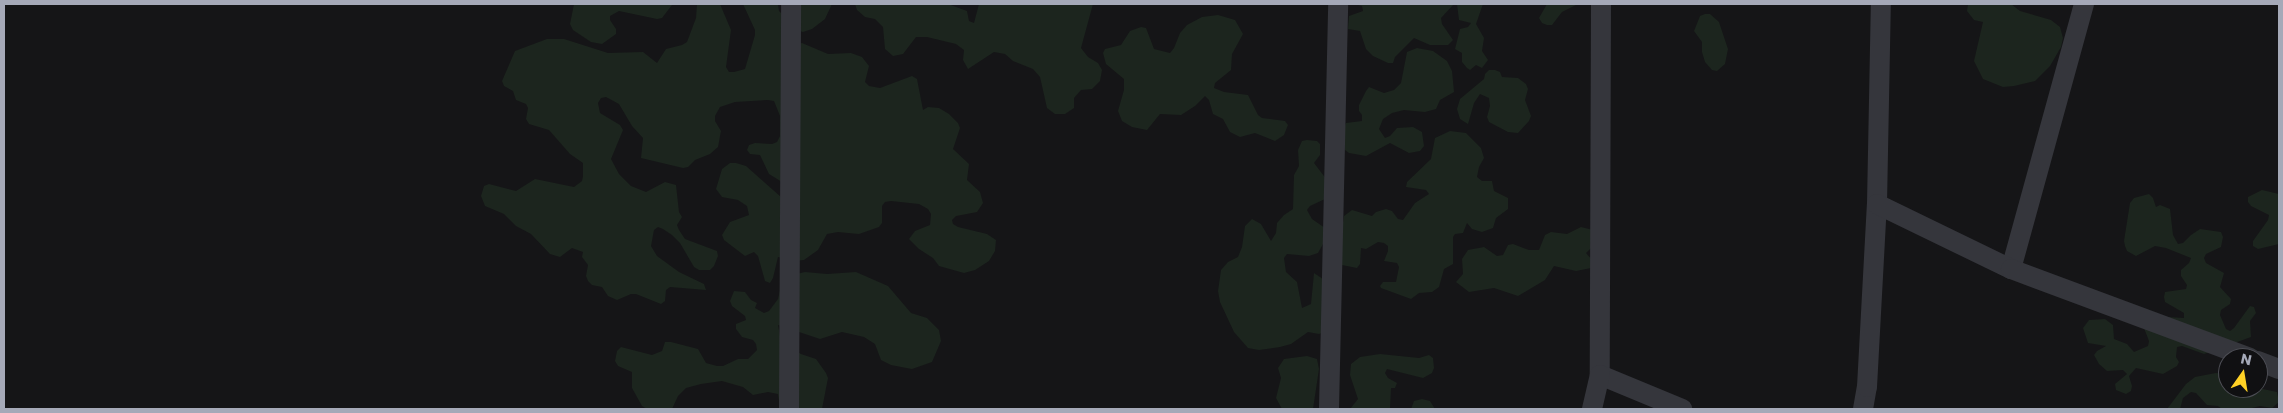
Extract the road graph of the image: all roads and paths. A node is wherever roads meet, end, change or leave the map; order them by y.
1 (791, 4) edge
2 (1338, 4) edge
3 (1601, 4) edge
4 (1881, 4) edge
5 (2084, 4) edge
6 (1877, 204) junction
7 (2011, 269) junction
8 (2223, 348) edge
9 (1600, 375) junction
10 (789, 409) edge
11 (1329, 409) edge
12 (1592, 409) edge
13 (1682, 409) edge
14 (1862, 409) edge

1 - 10 street
2 - 11 street
3 - 9 street
4 - 6 street
5 - 7 street
6 - 7 street
6 - 14 street
7 - 8 street
9 - 12 street
9 - 13 street

